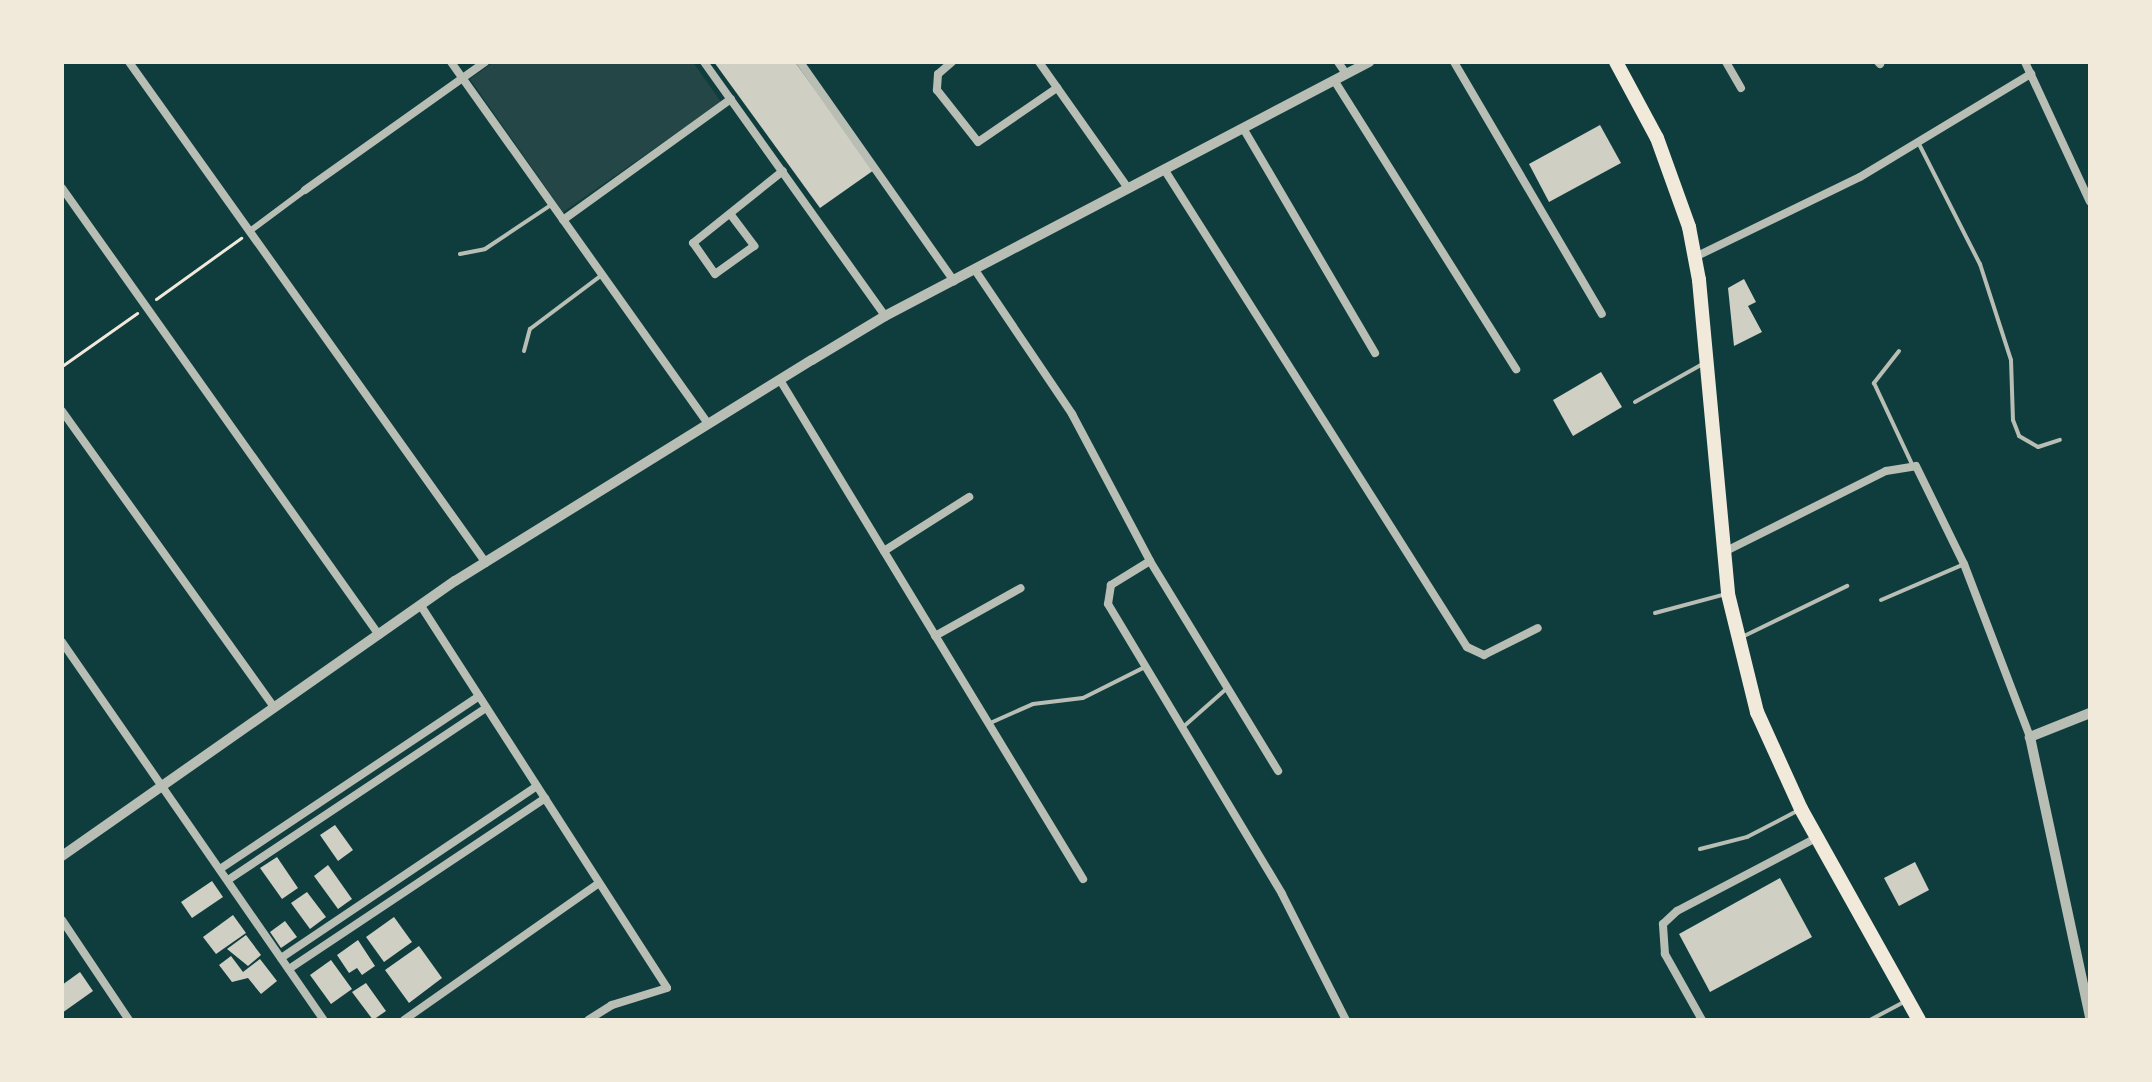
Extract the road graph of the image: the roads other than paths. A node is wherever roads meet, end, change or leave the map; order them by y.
1 (129, 62) edge
2 (451, 62) edge
3 (485, 62) edge
4 (704, 62) edge
5 (800, 62) edge
6 (952, 62) edge
7 (1039, 62) edge
8 (1338, 62) edge
9 (1369, 62) edge
10 (1454, 62) edge
11 (1616, 62) edge
12 (1726, 62) edge
13 (2025, 62) edge
14 (1346, 74) junction
15 (2031, 74) junction
16 (462, 78) junction
17 (1334, 80) junction
18 (1057, 88) junction
19 (1741, 88) dead end
20 (731, 99) junction
21 (1243, 128) junction
22 (1917, 142) junction
23 (1164, 169) junction
24 (783, 171) junction
25 (62, 188) edge
26 (1128, 188) junction
27 (305, 190) joint
28 (2090, 202) edge
29 (551, 205) junction
30 (731, 215) junction
31 (563, 220) junction
32 (250, 231) junction
33 (460, 254) dead end
34 (1695, 257) junction
35 (975, 270) junction
36 (602, 275) junction
37 (954, 281) junction
38 (1602, 314) dead end
39 (885, 316) junction
40 (524, 351) dead end
41 (1899, 351) dead end
42 (1375, 353) dead end
43 (1707, 361) junction
44 (1516, 369) dead end
45 (780, 380) junction
46 (1635, 402) dead end
47 (62, 411) edge
48 (708, 424) junction
49 (2060, 440) dead end
50 (1912, 464) junction
51 (969, 497) dead end
52 (884, 551) junction
53 (1723, 552) junction
54 (1150, 561) junction
55 (486, 563) junction
56 (1964, 564) junction
57 (1847, 586) dead end
58 (1021, 588) dead end
59 (1728, 594) junction
60 (1881, 600) dead end
61 (421, 606) junction
62 (1655, 613) dead end
63 (1538, 628) dead end
64 (379, 635) junction
65 (935, 636) junction
66 (1737, 640) junction
67 (62, 642) edge
68 (1145, 667) junction
69 (1225, 690) junction
70 (479, 696) junction
71 (275, 708) junction
72 (486, 708) junction
73 (2090, 713) edge
74 (988, 725) junction
75 (1182, 728) junction
76 (2030, 737) junction
77 (1278, 771) dead end
78 (163, 786) junction
79 (537, 786) junction
80 (545, 798) junction
81 (1801, 809) junction
82 (1816, 838) junction
83 (1700, 849) dead end
84 (62, 856) edge
85 (220, 869) junction
86 (1083, 879) dead end
87 (228, 880) junction
88 (599, 883) junction
89 (62, 920) edge
90 (281, 958) junction
91 (289, 969) junction
92 (1907, 1000) junction
93 (2090, 1017) edge
94 (129, 1020) edge
95 (324, 1020) edge
96 (404, 1020) edge
97 (588, 1020) edge
98 (1346, 1020) edge
99 (1702, 1020) edge
100 (1870, 1020) edge
101 (1919, 1020) edge

1 - 32 street
2 - 16 street
3 - 16 street
4 - 20 street
5 - 37 street
6 - 18 street
7 - 18 street
8 - 14 street
9 - 14 street
10 - 38 street
11 - 34 highway
12 - 19 street
13 - 15 street
14 - 17 street
15 - 22 street
15 - 28 street
16 - 27 street
16 - 29 street
17 - 21 street
17 - 44 street
18 - 26 street
20 - 24 street
20 - 31 street
21 - 23 street
21 - 42 street
22 - 34 street
22 - 49 lane
23 - 26 street
23 - 63 street
24 - 30 street
24 - 39 street
25 - 64 street
26 - 35 street
27 - 32 street
29 - 31 street
29 - 33 lane
30 - 30 street
31 - 36 street
32 - 55 street
34 - 43 highway
35 - 37 street
35 - 54 street
36 - 40 lane
36 - 48 street
37 - 39 street
39 - 45 street
41 - 50 lane
43 - 46 lane
43 - 53 highway
45 - 48 street
45 - 52 street
47 - 71 street
48 - 55 street
50 - 53 street
50 - 56 street
51 - 52 street
52 - 65 street
53 - 59 highway
54 - 68 street
54 - 69 street
55 - 61 street
56 - 60 lane
56 - 76 street
57 - 66 lane
58 - 65 street
59 - 62 lane
59 - 66 highway
61 - 64 street
61 - 70 street
64 - 71 street
65 - 74 street
66 - 81 highway
67 - 78 street
68 - 74 lane
68 - 75 street
69 - 75 lane
69 - 77 street
70 - 72 street
70 - 85 street
71 - 78 street
72 - 79 street
72 - 87 street
73 - 76 street
74 - 86 street
75 - 98 street
76 - 93 street
78 - 84 street
78 - 85 street
79 - 80 street
79 - 90 street
80 - 88 street
80 - 91 street
81 - 82 highway
81 - 83 lane
82 - 92 highway
82 - 99 street
85 - 87 street
87 - 90 street
88 - 96 street
88 - 97 street
89 - 94 street
90 - 91 street
91 - 95 street
92 - 100 lane
92 - 101 highway

